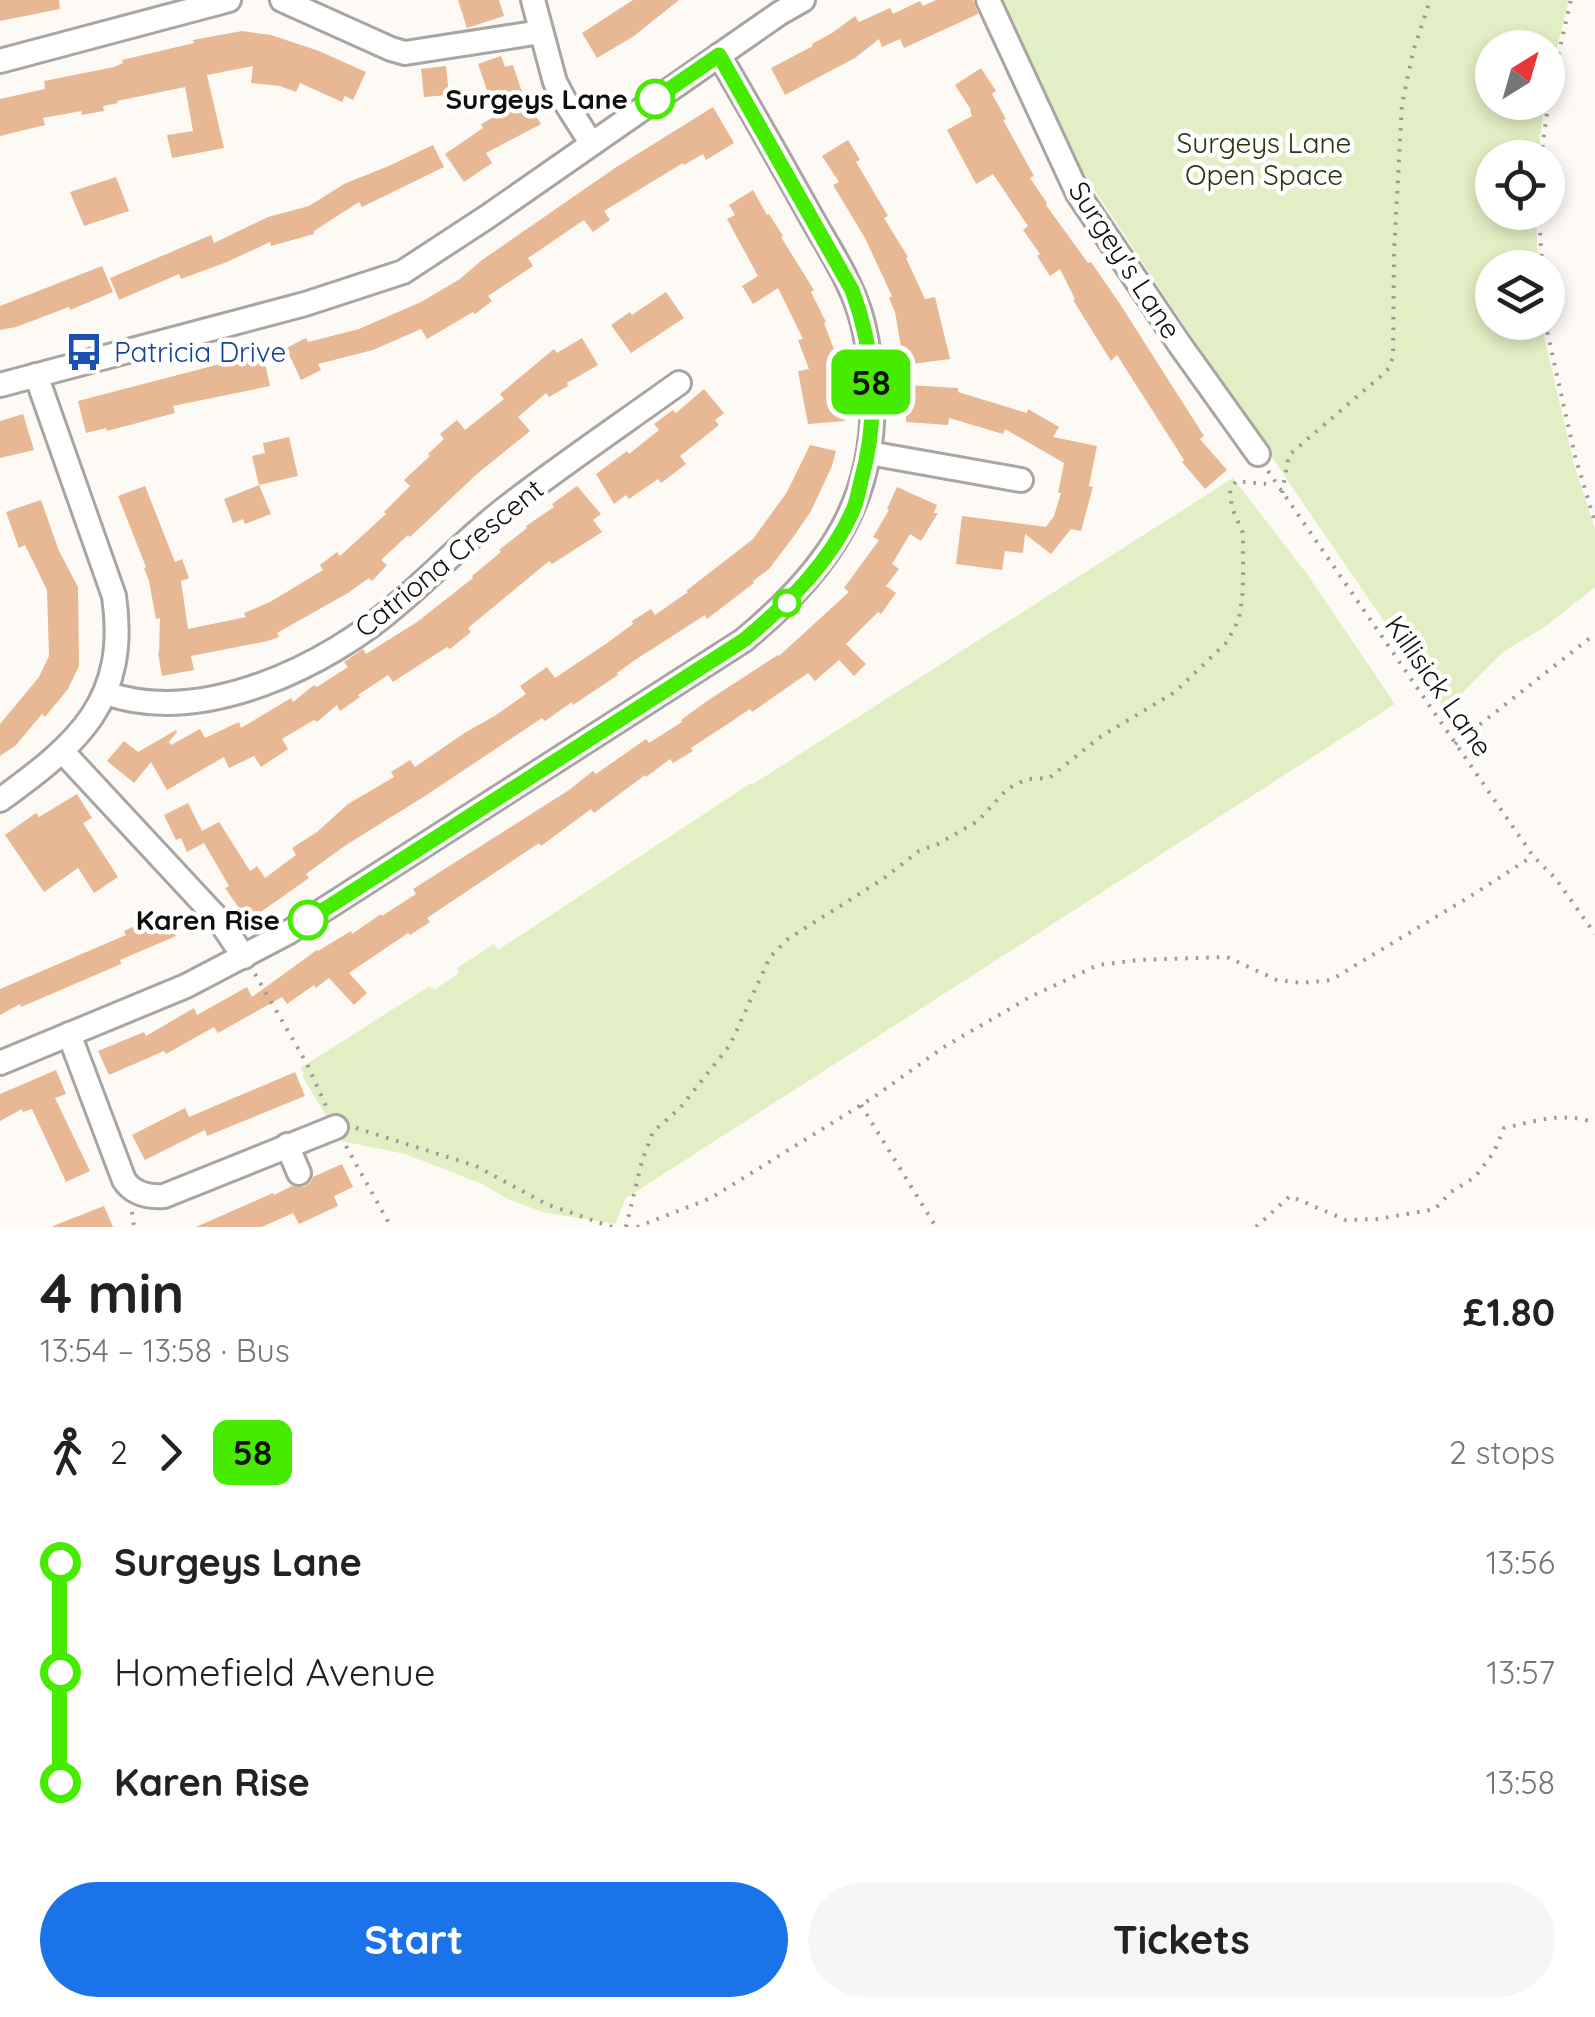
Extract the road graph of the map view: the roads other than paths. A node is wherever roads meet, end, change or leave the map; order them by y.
1 (230, 0) edge
2 (282, 0) edge
3 (533, 0) edge
4 (802, 0) edge
5 (988, 0) edge
6 (541, 32) junction
7 (719, 55) junction
8 (0, 61) edge
9 (592, 142) junction
10 (36, 375) junction
11 (680, 383) dead end
12 (0, 384) edge
13 (598, 410) dead end
14 (612, 431) junction
15 (870, 453) junction
16 (1258, 454) road end
17 (1007, 485) dead end
18 (106, 693) junction
19 (62, 751) junction
20 (0, 800) edge
21 (244, 957) junction
22 (69, 1034) junction
23 (0, 1063) edge
24 (336, 1128) road end
25 (287, 1145) junction
26 (300, 1174) dead end

1 - 8 street
2 - 6 street
3 - 6 street
4 - 7 street
5 - 16 street, Surgey's Lane
6 - 9 street
7 - 9 street
7 - 15 street
9 - 10 street
10 - 12 street
10 - 18 street
11 - 14 street, Catriona Crescent
13 - 14 street
14 - 18 street, Catriona Crescent
15 - 17 street
15 - 21 street
18 - 19 street
19 - 20 street
19 - 21 street
21 - 22 street
22 - 23 street
22 - 25 street
24 - 25 street
25 - 26 street

